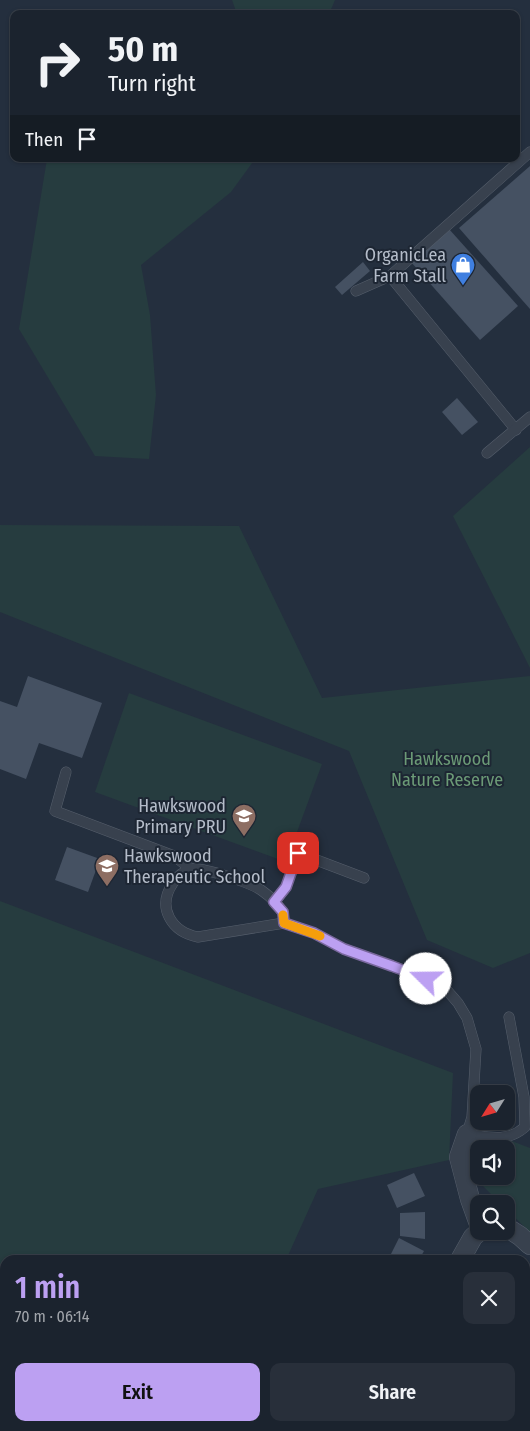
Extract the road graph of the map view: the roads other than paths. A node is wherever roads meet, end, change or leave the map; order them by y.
1 (530, 152) edge
2 (520, 161) edge
3 (519, 162) edge
4 (390, 276) junction
5 (356, 291) dead end
6 (530, 417) edge
7 (516, 430) junction
8 (488, 453) dead end
9 (66, 772) dead end
10 (191, 869) junction
11 (364, 878) dead end
12 (274, 902) junction
13 (284, 923) junction
14 (509, 1017) dead end
15 (467, 1134) junction
16 (470, 1199) edge
17 (515, 1233) edge
18 (472, 1240) edge
19 (530, 1245) edge
20 (463, 1254) edge

1 - 2 lane
3 - 4 lane
4 - 5 lane
4 - 7 lane
6 - 7 lane
7 - 8 lane
9 - 10 lane
10 - 12 lane
10 - 13 lane
11 - 12 lane
12 - 13 lane
13 - 15 lane
14 - 15 lane
15 - 16 street
17 - 19 street
18 - 20 street

